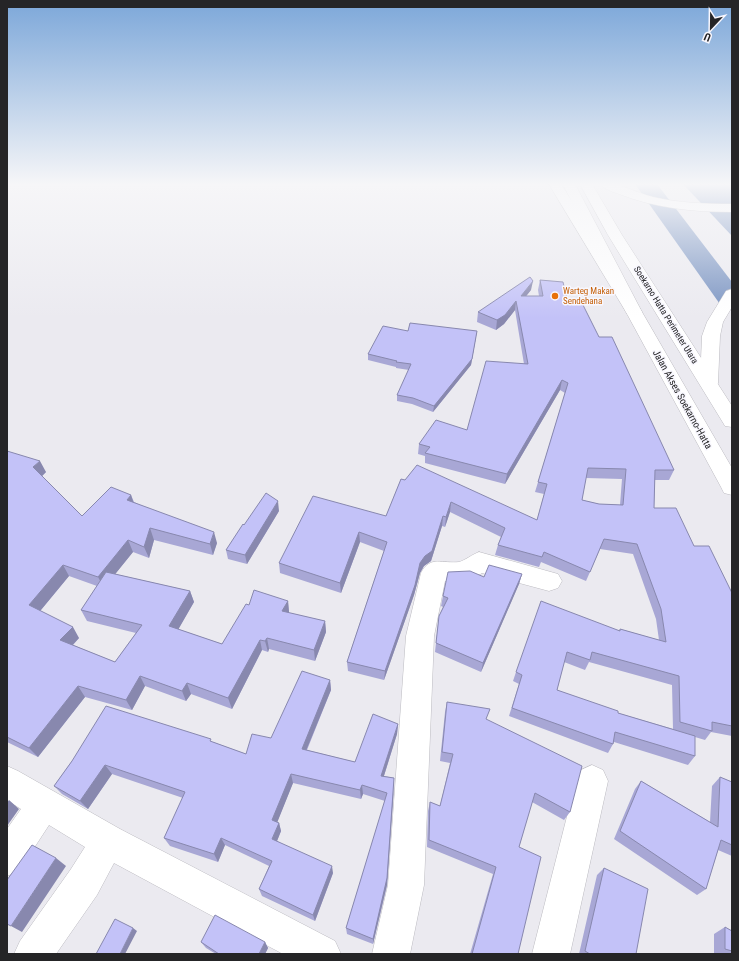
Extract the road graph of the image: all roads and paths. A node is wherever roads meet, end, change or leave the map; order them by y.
1 (583, 229) edge
2 (592, 229) edge
3 (612, 229) edge
4 (732, 294) edge
5 (634, 312) junction
6 (709, 383) junction
7 (732, 421) edge
8 (732, 487) edge
9 (549, 581) dead end
10 (592, 781) dead end
11 (7, 782) edge
12 (44, 804) junction
13 (108, 841) junction
14 (7, 859) edge
15 (33, 954) edge
16 (322, 954) edge
17 (391, 954) edge
18 (551, 954) edge

1 - 5 main road
2 - 5 main road
3 - 6 main road, Soekarno Hatta Perimeter Utara
4 - 6 main road
5 - 8 main road, Jalan Akses Soekarno-Hatta
6 - 7 main road
9 - 17 main road
10 - 18 main road
11 - 12 main road
12 - 13 main road
12 - 14 main road
13 - 15 main road
13 - 16 main road

